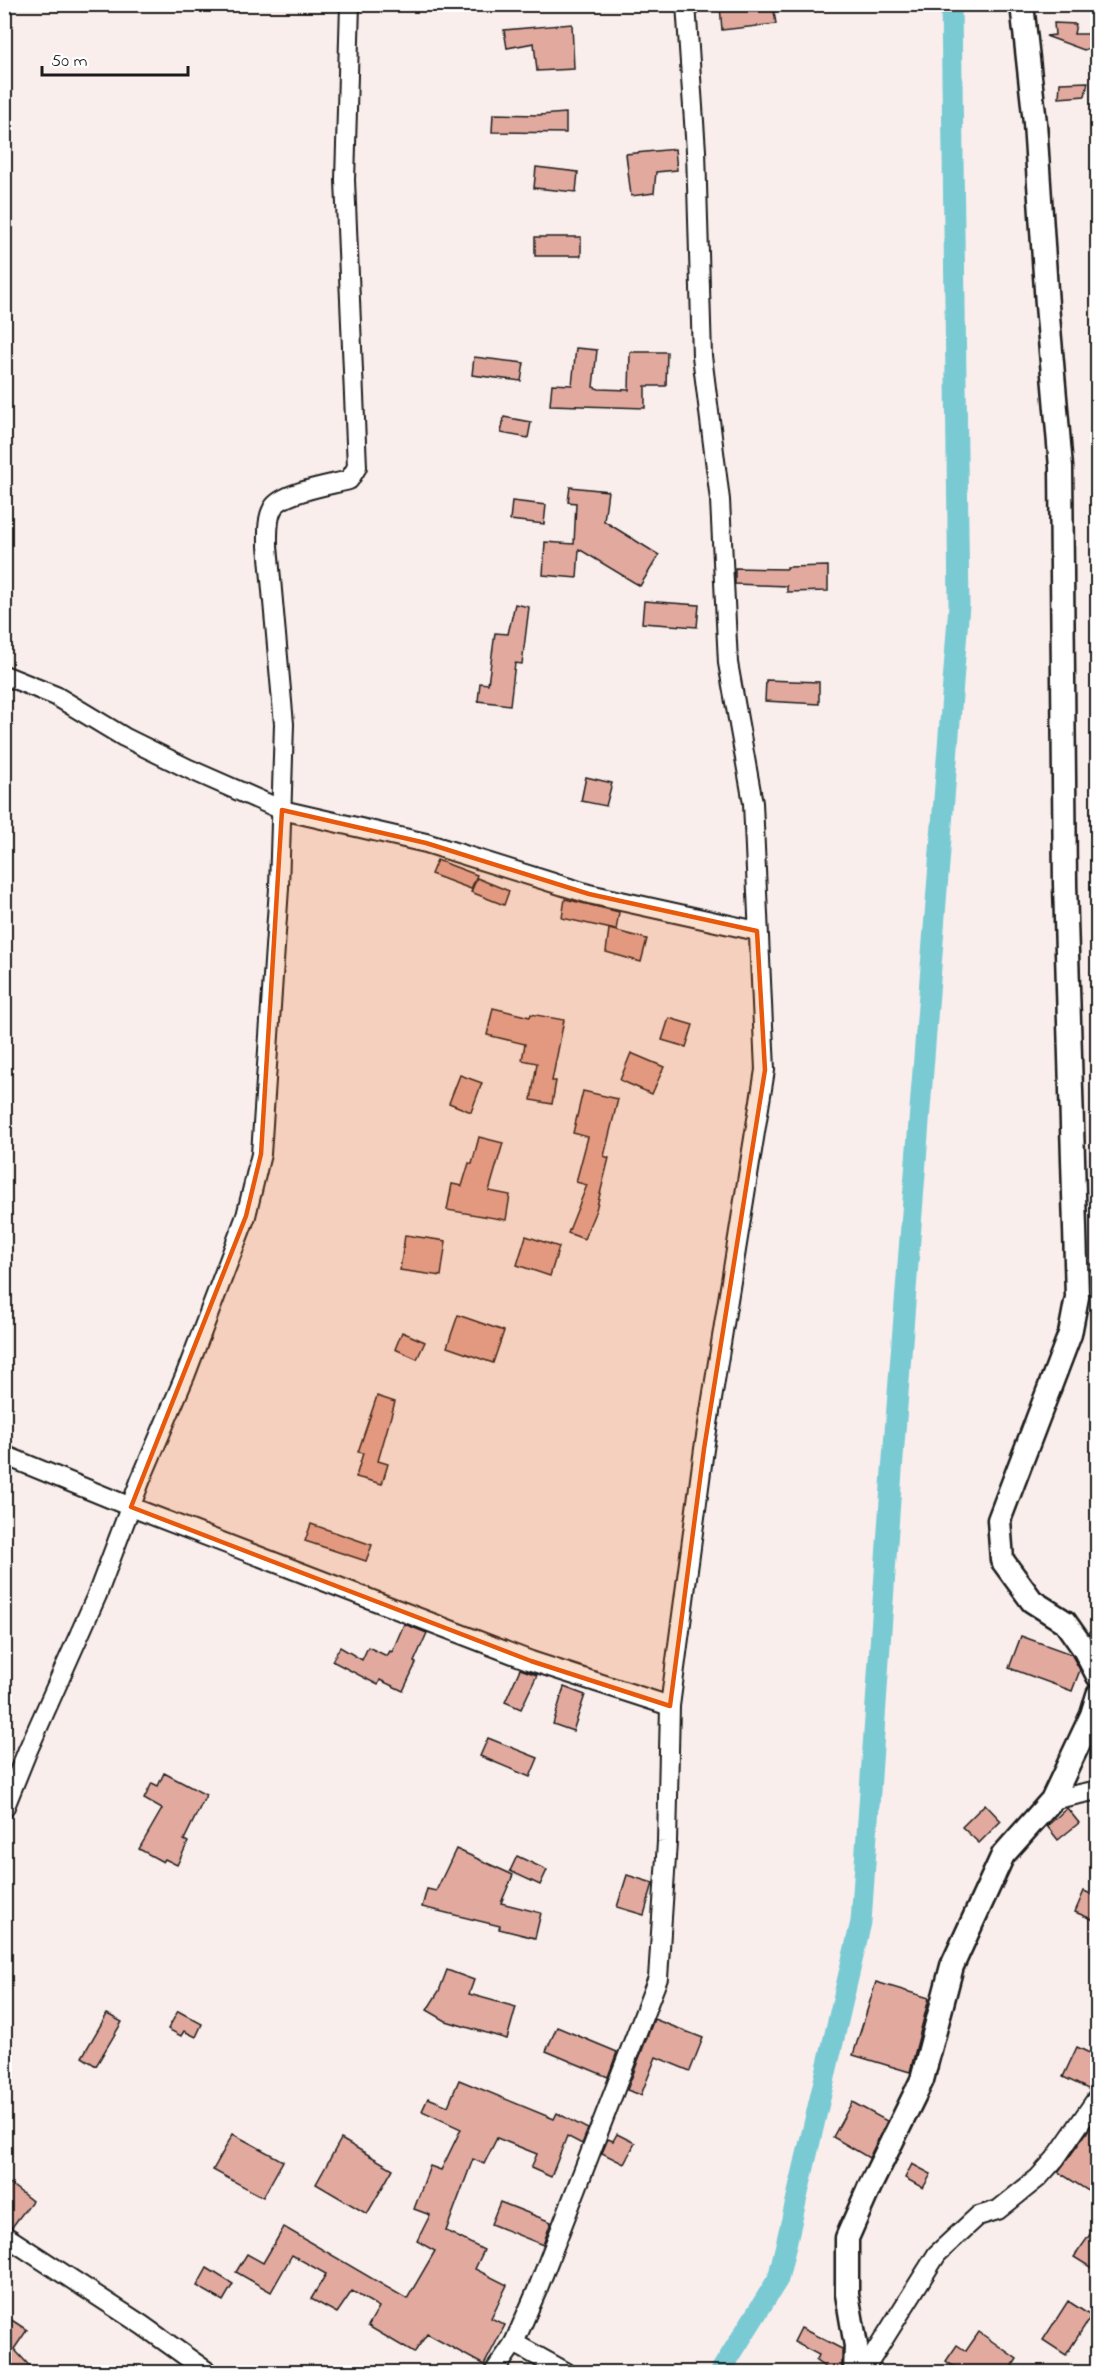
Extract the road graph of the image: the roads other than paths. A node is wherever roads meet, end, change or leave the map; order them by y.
1 (350, 4) edge
2 (686, 4) edge
3 (1022, 4) edge
4 (4, 675) edge
5 (282, 810) junction
6 (758, 931) junction
7 (4, 1455) edge
8 (131, 1507) junction
9 (1098, 1676) edge
10 (1098, 1695) edge
11 (670, 1706) junction
12 (1098, 1790) edge
13 (1052, 1800) junction
14 (4, 1809) edge
15 (1098, 2097) edge
16 (4, 2235) edge
17 (514, 2343) junction
18 (208, 2373) edge
19 (494, 2373) edge
20 (566, 2373) edge
21 (855, 2373) edge
22 (863, 2373) edge

1 - 5 street
2 - 6 street
3 - 9 street
4 - 5 street
5 - 6 street
5 - 8 street
6 - 11 street
7 - 8 street
8 - 11 street
8 - 14 street
10 - 13 street
11 - 17 street
12 - 13 street
13 - 21 street
15 - 22 street
16 - 18 street
17 - 19 street
17 - 20 street

